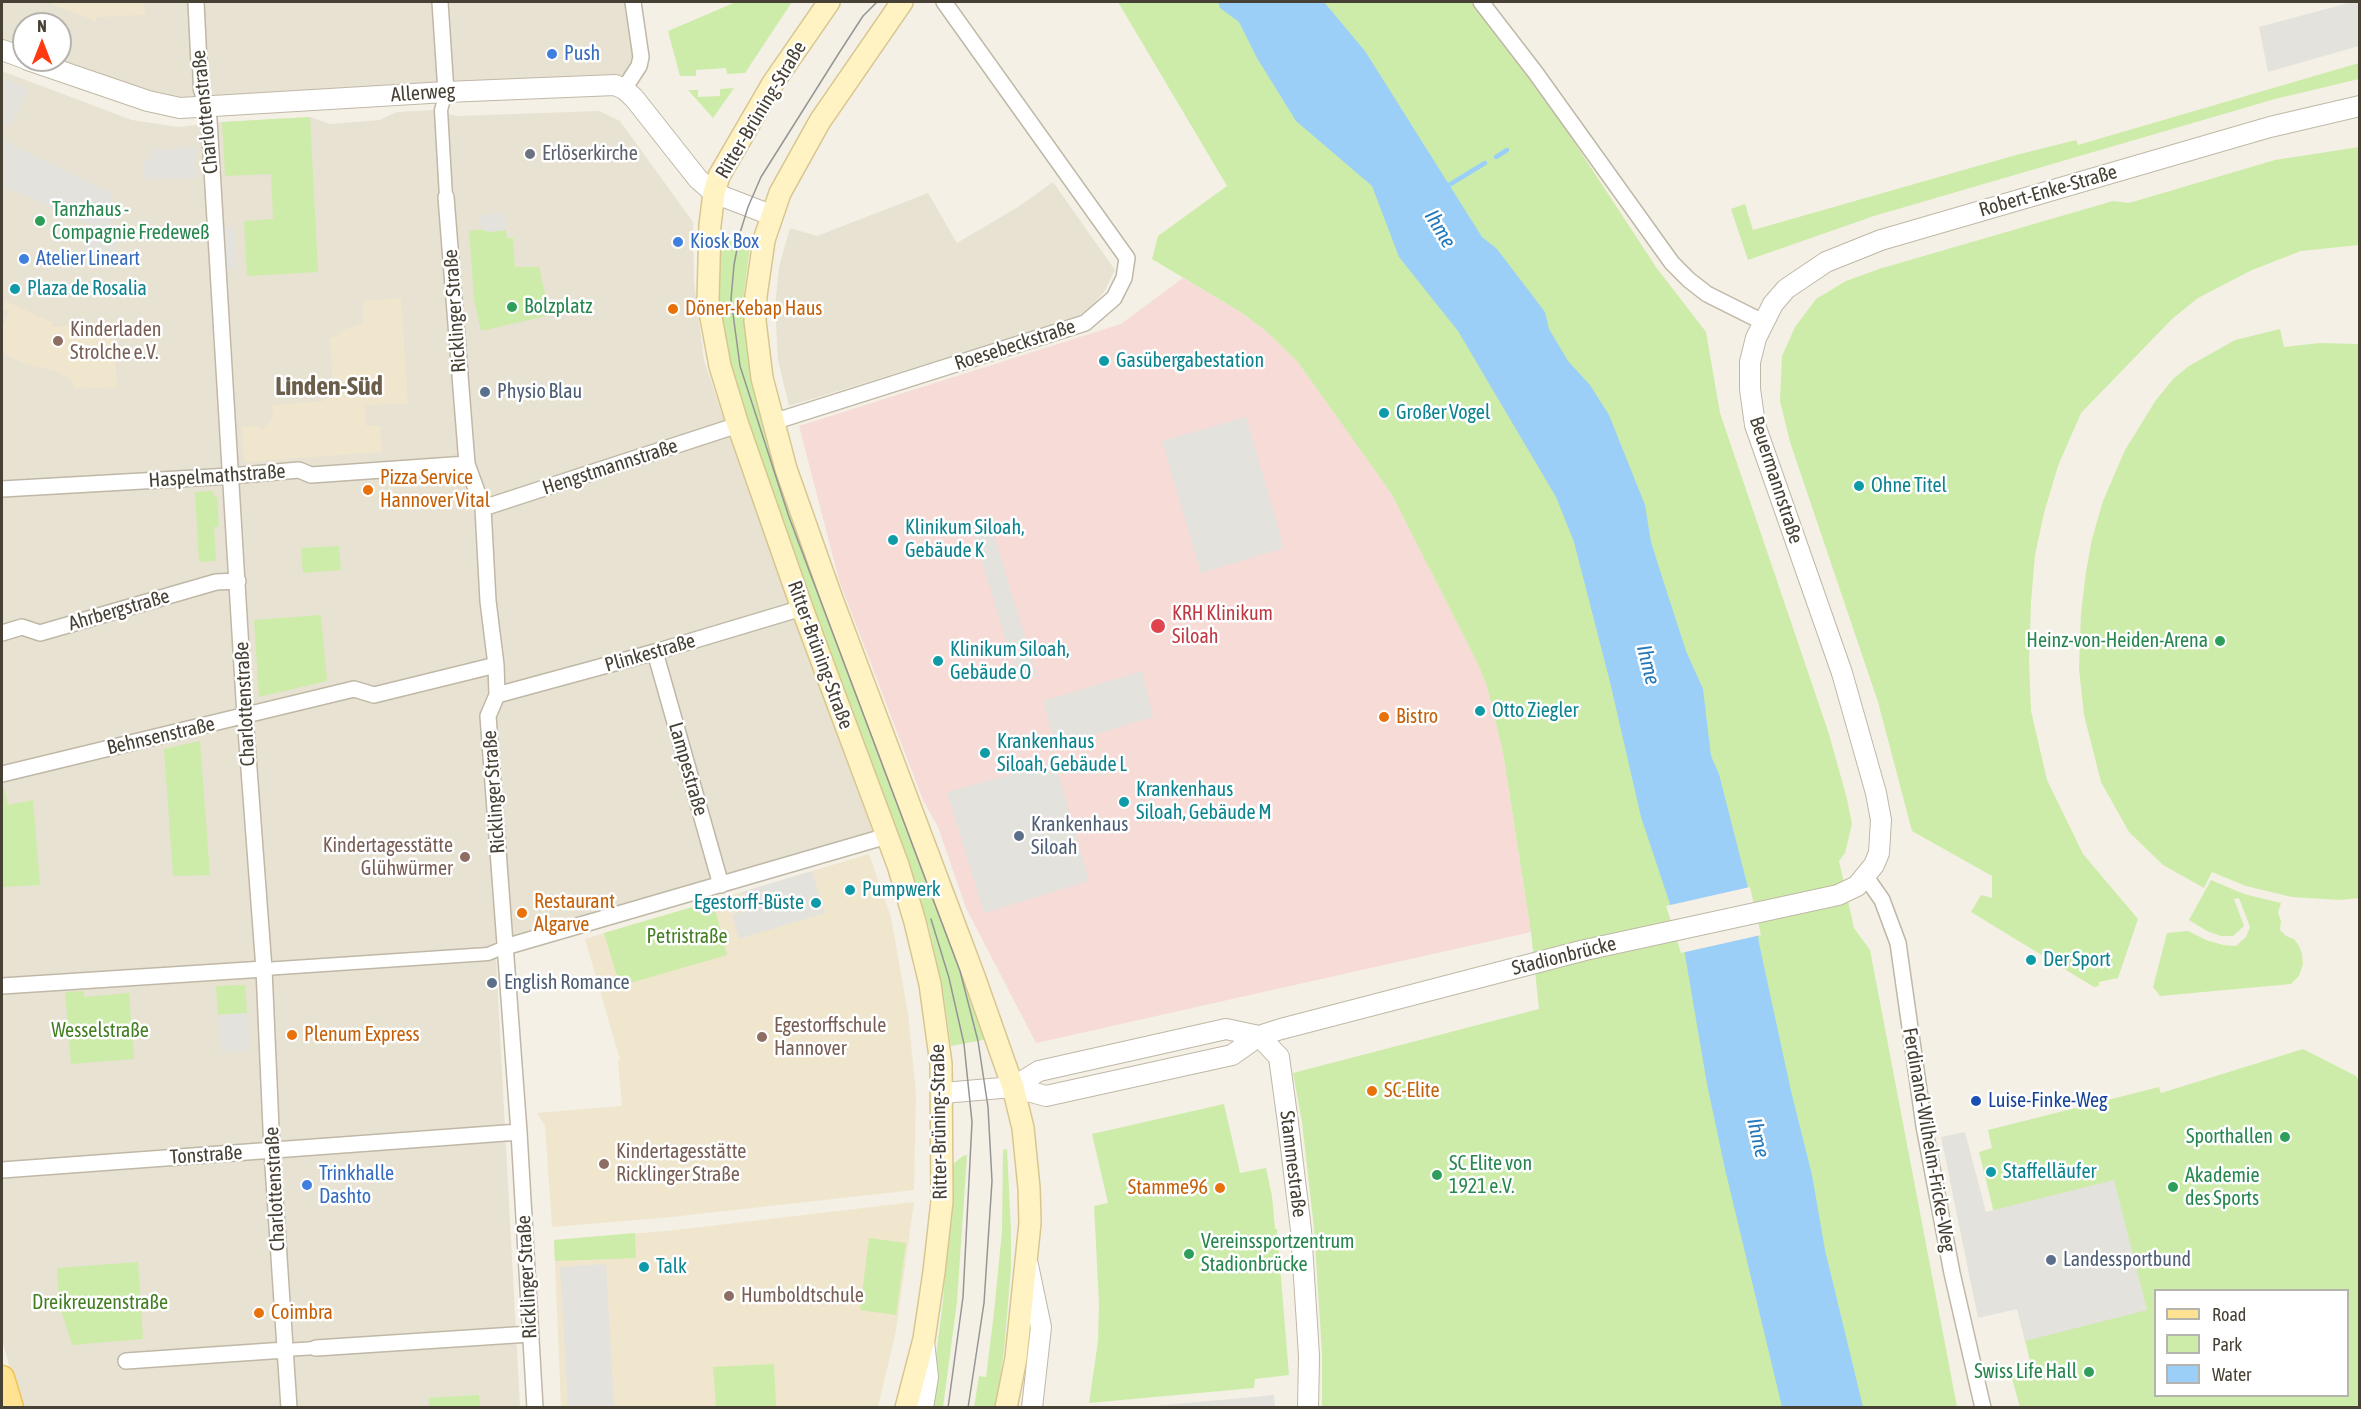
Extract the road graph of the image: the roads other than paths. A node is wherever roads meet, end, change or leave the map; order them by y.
1 (196, 2) edge
2 (440, 2) edge
3 (633, 2) edge
4 (829, 2) edge
5 (902, 2) edge
6 (944, 2) edge
7 (1481, 2) edge
8 (199, 64) joint
9 (63, 72) edge
10 (624, 89) junction
11 (446, 92) junction
12 (2360, 106) edge
13 (206, 107) junction
14 (714, 193) junction
15 (446, 196) joint
16 (771, 215) junction
17 (1763, 322) junction
18 (773, 422) junction
19 (738, 425) junction
20 (467, 464) junction
21 (230, 476) junction
22 (2, 489) edge
23 (483, 508) junction
24 (238, 580) junction
25 (802, 608) junction
26 (2, 633) edge
27 (655, 652) junction
28 (496, 665) junction
29 (497, 695) junction
30 (244, 716) junction
31 (2, 774) edge
32 (887, 836) junction
33 (1866, 878) junction
34 (721, 885) junction
35 (505, 947) junction
36 (264, 969) junction
37 (2, 986) edge
38 (1259, 1036) junction
39 (1013, 1087) junction
40 (943, 1093) junction
41 (519, 1132) junction
42 (272, 1150) junction
43 (2, 1170) edge
44 (1028, 1262) junction
45 (530, 1334) junction
46 (924, 1339) junction
47 (316, 1348) joint
48 (285, 1350) junction
49 (126, 1361) dead end
50 (2, 1378) edge
51 (11, 1407) edge
52 (289, 1407) edge
53 (535, 1407) edge
54 (906, 1407) edge
55 (923, 1407) edge
56 (1006, 1407) edge
57 (1032, 1407) edge
58 (1308, 1407) edge
59 (1983, 1407) edge

1 - 8 street, Charlottenstraße
2 - 11 street, Ricklinger Straße
3 - 10 street
4 - 14 main road, Ritter-Brüning-Straße
5 - 16 main road, Ritter-Brüning-Straße
6 - 18 street, Roesebeckstraße
7 - 17 street
8 - 13 street, Charlottenstraße
9 - 13 street, Allerweg
10 - 11 street, Allerweg
10 - 14 street
11 - 13 street, Allerweg
11 - 15 street, Ricklinger Straße
12 - 17 street, Robert-Enke-Straße
13 - 21 street, Charlottenstraße
14 - 16 street
14 - 19 main road, Ritter-Brüning-Straße
15 - 20 street, Ricklinger Straße
16 - 18 main road, Ritter-Brüning-Straße
17 - 33 street, Beuermannstraße
18 - 39 main road, Ritter-Brüning-Straße
19 - 23 street, Hengstmannstraße
19 - 25 main road, Ritter-Brüning-Straße
20 - 21 street, Haspelmathstraße
20 - 23 street, Ricklinger Straße
21 - 22 street, Haspelmathstraße
21 - 24 street, Charlottenstraße
23 - 28 street, Ricklinger Straße
24 - 26 street, Ahrbergstraße
24 - 30 street, Charlottenstraße
25 - 27 street, Plinkestraße
25 - 32 main road, Ritter-Brüning-Straße
27 - 29 street, Plinkestraße
27 - 34 street, Lampestraße
28 - 29 street, Ricklinger Straße
28 - 30 street, Behnsenstraße
29 - 35 street, Ricklinger Straße
30 - 31 street, Behnsenstraße
30 - 36 street, Charlottenstraße
32 - 34 street
32 - 40 main road, Ritter-Brüning-Straße
33 - 38 street, Stadionbrücke
33 - 59 street, Ferdinand-Wilhelm-Fricke-Weg
34 - 35 street
35 - 36 street
35 - 41 street, Ricklinger Straße
36 - 37 street
36 - 42 street, Charlottenstraße
38 - 39 street, Stadionbrücke
38 - 58 street, Stammestraße
39 - 40 street, Stadionbrücke
39 - 44 main road, Ritter-Brüning-Straße
40 - 46 main road, Ritter-Brüning-Straße
41 - 42 street, Tonstraße
41 - 45 street, Ricklinger Straße
42 - 43 street, Tonstraße
42 - 48 street, Charlottenstraße
44 - 56 main road, Ritter-Brüning-Straße
44 - 57 street, Ritter-Brüning-Straße
45 - 47 street
45 - 53 street, Ricklinger Straße
46 - 54 main road, Ritter-Brüning-Straße
46 - 55 street, Ritter-Brüning-Straße
47 - 48 street
48 - 49 street
48 - 52 street, Charlottenstraße
50 - 51 main road

